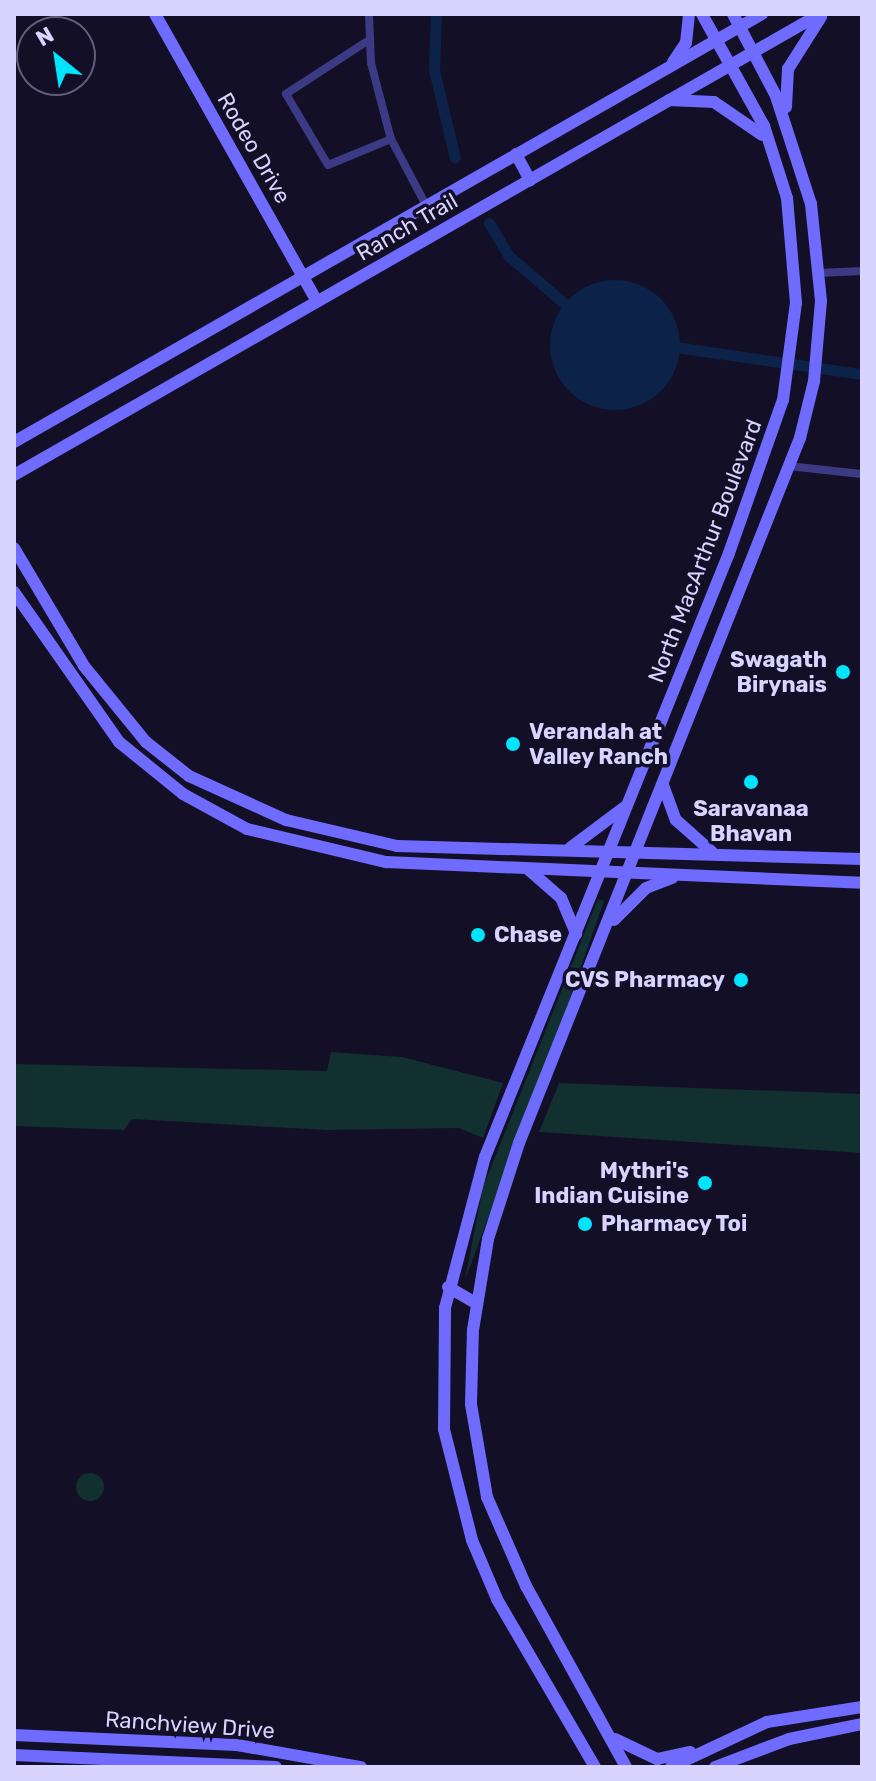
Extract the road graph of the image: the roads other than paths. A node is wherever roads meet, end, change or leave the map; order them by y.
1 (155, 14) edge
2 (369, 14) edge
3 (689, 14) edge
4 (702, 14) edge
5 (733, 14) edge
6 (762, 14) edge
7 (822, 14) edge
8 (740, 26) junction
9 (369, 40) junction
10 (717, 41) junction
11 (754, 50) junction
12 (731, 65) junction
13 (656, 76) junction
14 (669, 100) junction
15 (793, 138) junction
16 (391, 139) junction
17 (770, 144) junction
18 (516, 154) junction
19 (530, 180) junction
20 (426, 205) junction
21 (862, 271) edge
22 (819, 273) junction
23 (304, 276) junction
24 (317, 302) junction
25 (14, 442) edge
26 (788, 466) junction
27 (19, 472) edge
28 (862, 474) edge
29 (14, 486) edge
30 (14, 548) edge
31 (14, 592) edge
32 (705, 610) junction
33 (727, 621) junction
34 (119, 712) junction
35 (104, 725) junction
36 (663, 785) junction
37 (631, 801) junction
38 (326, 831) junction
39 (570, 848) junction
40 (639, 848) junction
41 (612, 849) junction
42 (320, 850) junction
43 (712, 852) junction
44 (860, 859) edge
45 (526, 868) junction
46 (604, 872) junction
47 (630, 873) junction
48 (679, 876) junction
49 (859, 883) edge
50 (609, 925) junction
51 (576, 934) junction
52 (448, 1287) junction
53 (476, 1303) junction
54 (445, 1308) junction
55 (862, 1707) edge
56 (862, 1724) edge
57 (608, 1733) junction
58 (14, 1735) edge
59 (237, 1745) junction
60 (584, 1747) junction
61 (257, 1748) junction
62 (705, 1749) junction
63 (14, 1755) edge
64 (235, 1764) junction
65 (254, 1765) junction
66 (276, 1767) edge
67 (361, 1767) edge
68 (587, 1767) edge
69 (595, 1767) edge
70 (626, 1767) edge
71 (671, 1767) edge
72 (715, 1767) edge

1 - 23 main road, Rodeo Drive
2 - 9 street
3 - 13 main road
4 - 10 main road, North MacArthur Boulevard
5 - 8 main road, North MacArthur Boulevard
6 - 8 main road, Ranch Trail
7 - 11 main road, Ranch Trail
7 - 15 main road
8 - 10 main road, Ranch Trail
8 - 11 main road, North MacArthur Boulevard
9 - 16 street
9 - 16 street
10 - 12 main road, North MacArthur Boulevard
10 - 13 main road, Ranch Trail
11 - 12 main road, Ranch Trail
11 - 15 main road, North MacArthur Boulevard
12 - 14 main road, Ranch Trail
12 - 17 main road, North MacArthur Boulevard
13 - 18 main road, Ranch Trail
14 - 17 main road
14 - 19 main road, Ranch Trail
15 - 22 main road, North MacArthur Boulevard
16 - 20 street
17 - 32 main road, North MacArthur Boulevard
18 - 19 main road
18 - 20 main road, Ranch Trail
19 - 24 main road, Ranch Trail
20 - 23 main road, Ranch Trail
21 - 22 street
22 - 26 main road, North MacArthur Boulevard
23 - 24 main road, Rodeo Drive
23 - 25 main road, Ranch Trail
24 - 27 main road, Ranch Trail
26 - 28 street
26 - 33 main road, North MacArthur Boulevard
27 - 29 main road
30 - 34 main road
31 - 35 main road
32 - 33 main road
32 - 37 main road, North MacArthur Boulevard
33 - 36 main road, North MacArthur Boulevard
34 - 35 main road
34 - 38 main road
35 - 42 main road
36 - 40 main road, North MacArthur Boulevard
36 - 43 main road
37 - 39 main road
37 - 41 main road, North MacArthur Boulevard
38 - 39 main road
38 - 42 main road
39 - 41 main road
40 - 41 main road
40 - 43 main road
40 - 47 main road, North MacArthur Boulevard
41 - 46 main road, North MacArthur Boulevard
42 - 45 main road
43 - 44 main road
44 - 49 main road
45 - 46 main road
45 - 51 main road
46 - 47 main road
46 - 51 main road, North MacArthur Boulevard
47 - 48 main road
47 - 50 main road, North MacArthur Boulevard
48 - 49 main road
48 - 50 main road
50 - 53 main road, North MacArthur Boulevard
51 - 52 main road, North MacArthur Boulevard
52 - 53 main road
52 - 54 main road, North MacArthur Boulevard
53 - 54 main road
53 - 57 main road, North MacArthur Boulevard
54 - 60 main road, North MacArthur Boulevard
55 - 62 main road
56 - 72 main road
57 - 62 main road
57 - 70 main road, North MacArthur Boulevard
58 - 59 main road, Ranchview Drive
59 - 61 main road, Ranchview Drive
59 - 64 main road
60 - 68 main road
60 - 69 main road, North MacArthur Boulevard
61 - 65 main road
61 - 67 main road, Ranchview Drive
62 - 71 main road
63 - 64 main road, Ranchview Drive
64 - 65 main road, Ranchview Drive
65 - 66 main road, Ranchview Drive

